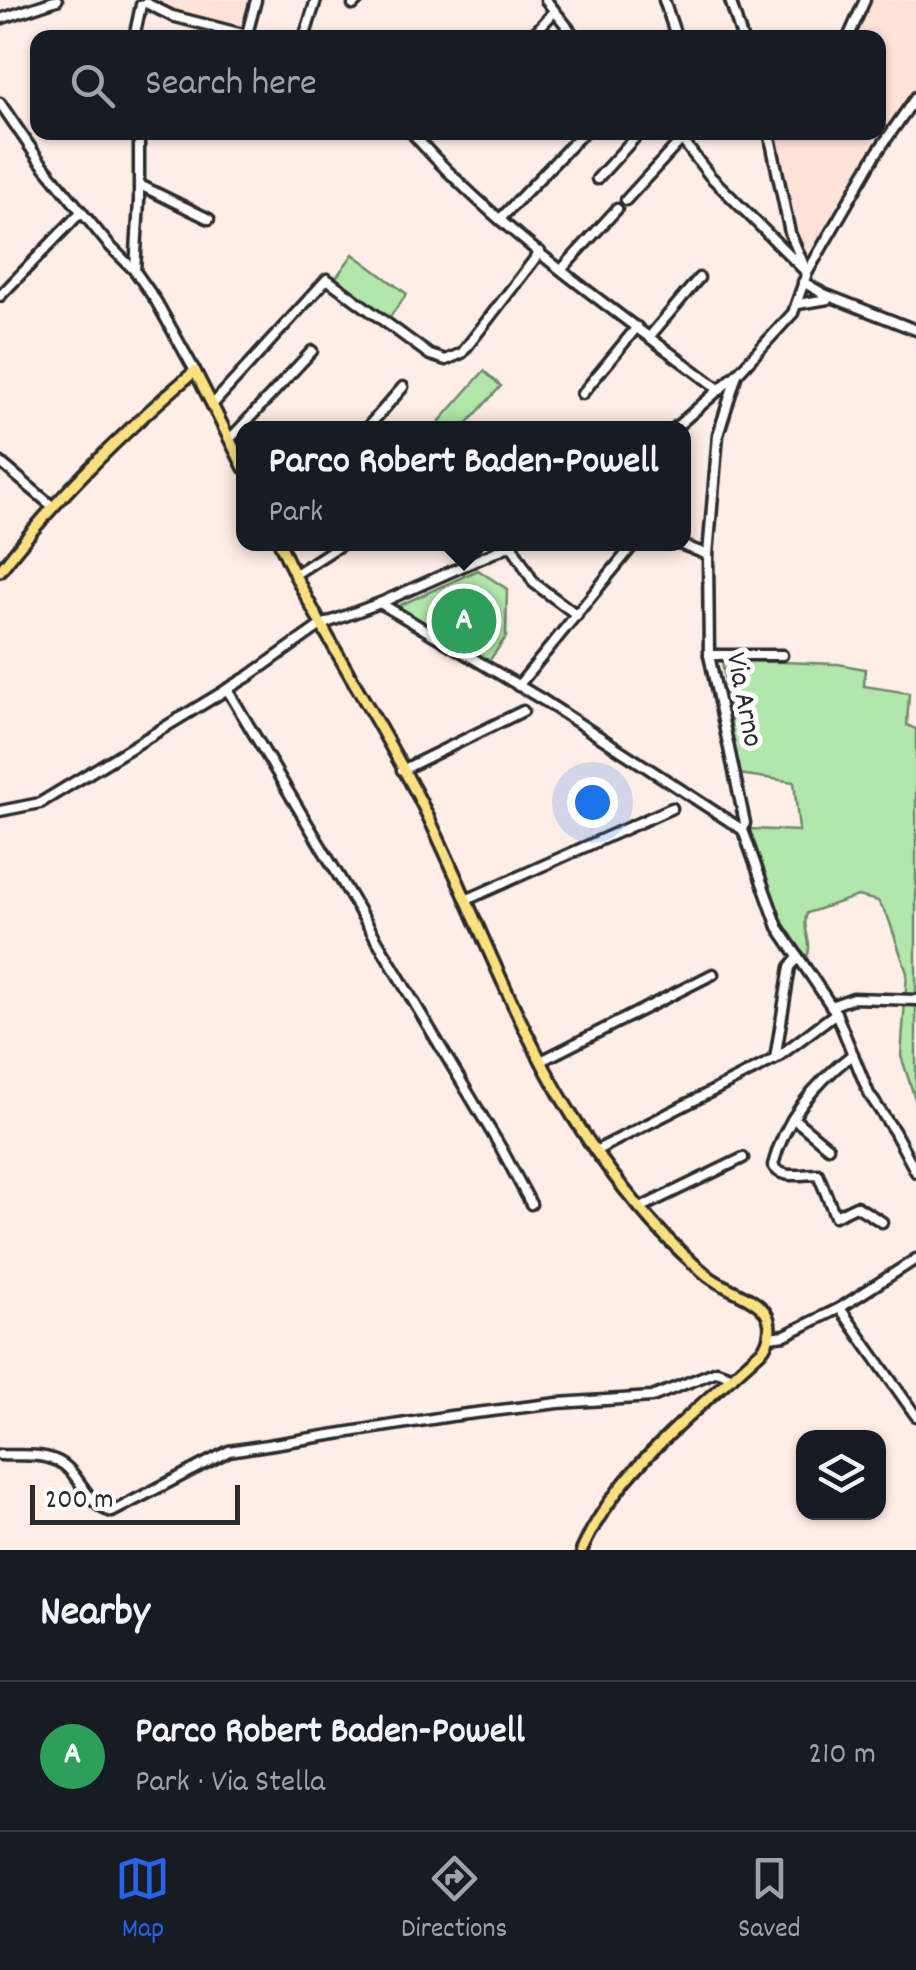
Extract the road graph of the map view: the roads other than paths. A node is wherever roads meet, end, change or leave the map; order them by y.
1 (58, 0) edge
2 (256, 0) edge
3 (316, 0) edge
4 (546, 0) edge
5 (664, 0) edge
6 (730, 0) edge
7 (864, 0) edge
8 (142, 2) edge
9 (554, 12) junction
10 (0, 19) edge
11 (136, 30) edge
12 (230, 30) edge
13 (247, 30) edge
14 (307, 30) edge
15 (537, 30) edge
16 (569, 30) edge
17 (674, 30) edge
18 (739, 30) edge
19 (851, 30) edge
20 (916, 98) edge
21 (0, 103) edge
22 (138, 140) edge
23 (419, 140) edge
24 (576, 140) edge
25 (633, 140) edge
26 (676, 140) edge
27 (682, 140) edge
28 (771, 140) edge
29 (597, 179) dead end
30 (140, 185) junction
31 (626, 200) dead end
32 (617, 209) dead end
33 (81, 212) junction
34 (500, 218) junction
35 (209, 219) dead end
36 (790, 233) junction
37 (774, 241) junction
38 (540, 252) junction
39 (562, 270) junction
40 (134, 271) junction
41 (699, 278) dead end
42 (806, 278) junction
43 (0, 296) edge
44 (837, 299) junction
45 (798, 304) junction
46 (637, 326) junction
47 (916, 330) edge
48 (650, 336) junction
49 (312, 351) dead end
50 (195, 371) junction
51 (736, 374) junction
52 (403, 387) dead end
53 (720, 390) junction
54 (582, 394) dead end
55 (212, 404) junction
56 (247, 421) edge
57 (373, 421) edge
58 (683, 421) edge
59 (236, 433) edge
60 (230, 439) junction
61 (236, 451) edge
62 (0, 462) edge
63 (52, 506) junction
64 (691, 548) edge
65 (283, 551) edge
66 (332, 551) edge
67 (497, 551) edge
68 (516, 551) edge
69 (628, 551) edge
70 (708, 555) junction
71 (0, 571) edge
72 (294, 576) junction
73 (380, 604) junction
74 (577, 615) junction
75 (321, 625) junction
76 (708, 655) junction
77 (782, 656) dead end
78 (518, 686) junction
79 (227, 690) junction
80 (523, 710) dead end
81 (402, 770) junction
82 (672, 808) dead end
83 (0, 811) edge
84 (742, 830) junction
85 (466, 900) junction
86 (797, 958) junction
87 (712, 974) dead end
88 (916, 1000) edge
89 (834, 1009) junction
90 (853, 1054) junction
91 (775, 1059) junction
92 (541, 1061) junction
93 (793, 1118) junction
94 (828, 1147) dead end
95 (595, 1151) junction
96 (742, 1158) dead end
97 (916, 1172) edge
98 (531, 1204) dead end
99 (640, 1208) junction
100 (882, 1222) dead end
101 (916, 1259) edge
102 (840, 1308) junction
103 (769, 1337) junction
104 (733, 1377) junction
105 (916, 1416) edge
106 (0, 1455) edge
107 (585, 1550) edge

1 - 10 street
2 - 13 street
3 - 14 street
4 - 9 street
5 - 17 street
6 - 18 street
7 - 19 street
8 - 11 street
8 - 12 street
9 - 15 street
9 - 16 street
20 - 42 street
21 - 33 street
22 - 30 street
23 - 34 street
24 - 34 street
25 - 29 street
26 - 31 street
27 - 37 street
28 - 36 street
30 - 35 street
30 - 40 street
32 - 39 street
33 - 40 street
33 - 43 street
34 - 38 street
36 - 37 street
36 - 42 street
37 - 42 street
38 - 39 street
38 - 55 street
39 - 46 street
40 - 50 street
41 - 48 street
42 - 44 street
42 - 45 street
44 - 45 street
44 - 47 street
45 - 51 street
46 - 48 street
46 - 54 street
48 - 53 street
49 - 56 street
50 - 55 main road
50 - 63 main road
51 - 53 street
51 - 70 street, Via Arno
52 - 57 street
53 - 58 street
55 - 60 main road
59 - 60 street
60 - 61 main road
62 - 63 street
63 - 71 main road
64 - 70 street
65 - 72 main road
66 - 72 street
67 - 73 street
68 - 74 street
69 - 74 street
70 - 76 street, Via Arno
72 - 75 main road
73 - 75 street
73 - 78 street
74 - 78 street
75 - 79 street
75 - 81 main road
76 - 77 street
76 - 84 street, Via Arno
78 - 84 street
79 - 83 street
79 - 98 street
80 - 81 street
81 - 85 main road
82 - 85 street
84 - 86 street, Via Arno
85 - 92 main road
86 - 89 street, Via Arno
86 - 91 street
87 - 92 street
88 - 89 street
89 - 90 street, Via Arno
89 - 91 street
90 - 93 street
90 - 97 street, Via Arno
91 - 95 street
92 - 95 main road
93 - 94 street
93 - 100 street
95 - 99 main road
96 - 99 street
99 - 103 main road
101 - 102 street
102 - 103 street
102 - 105 street
103 - 104 main road
104 - 106 street
104 - 107 main road

